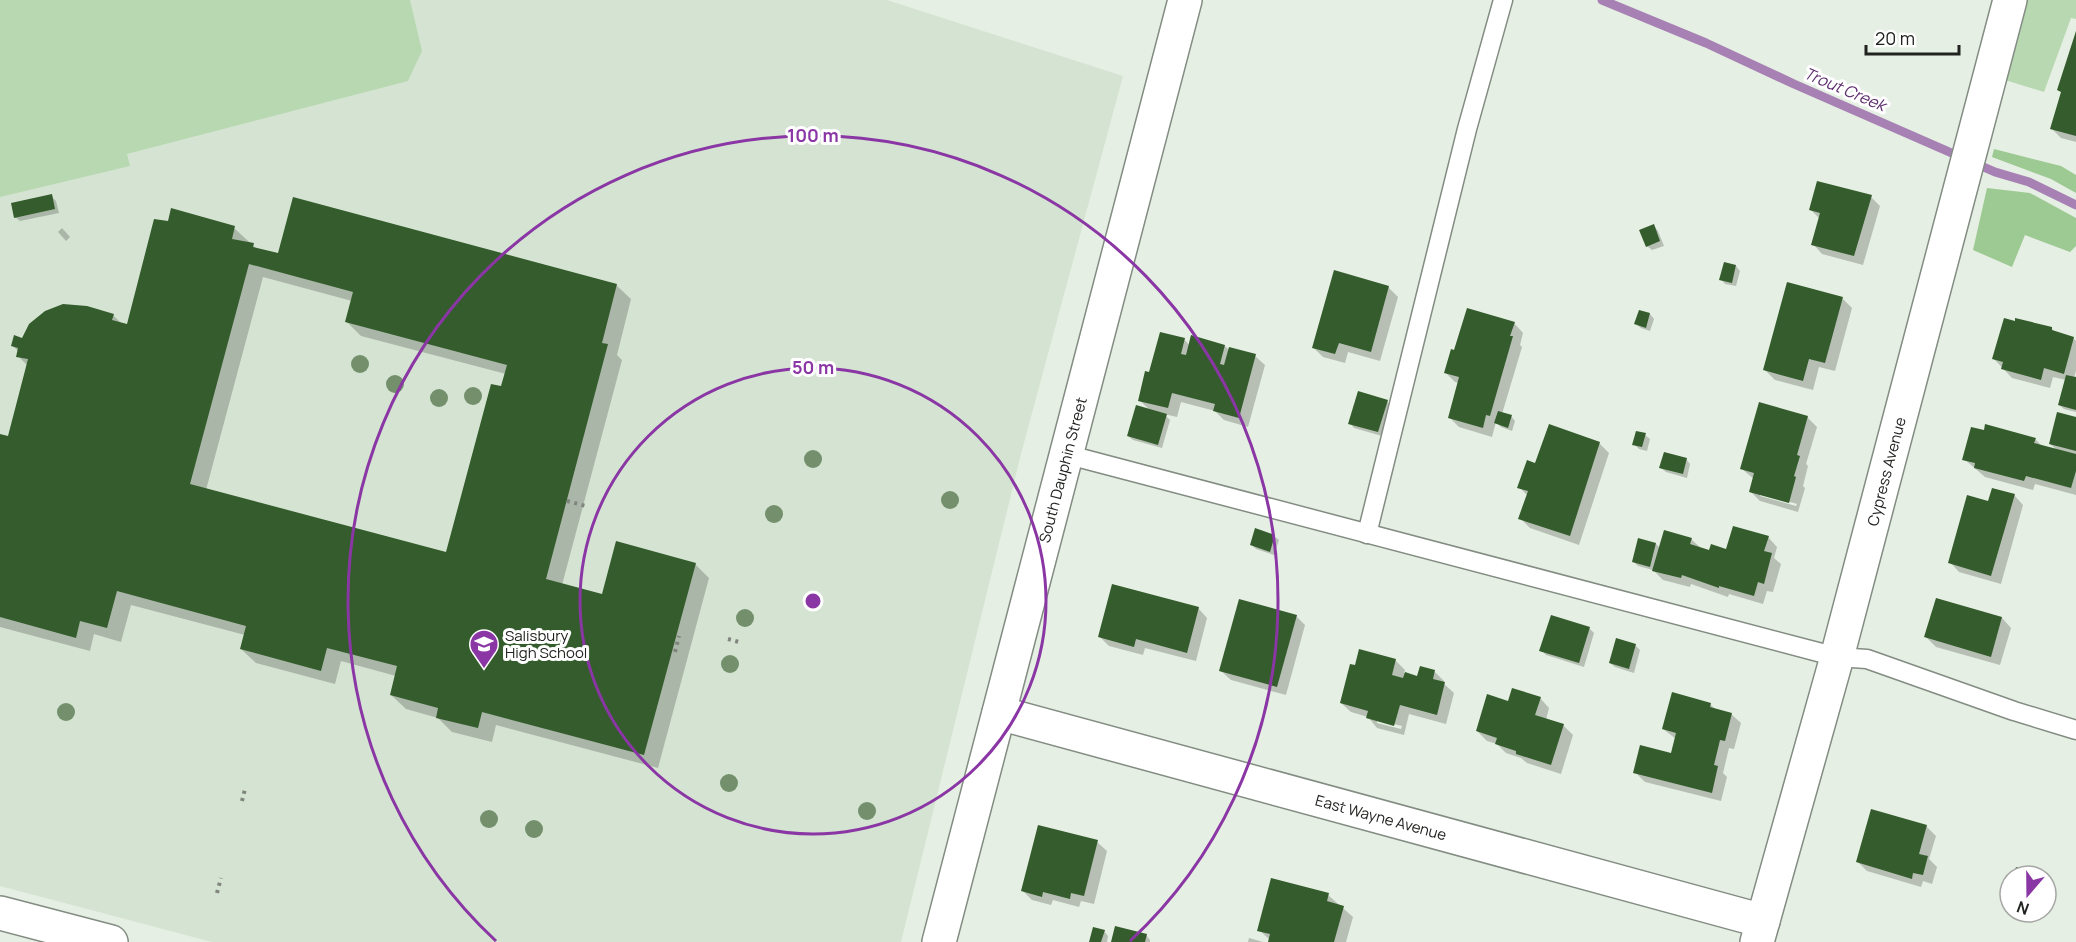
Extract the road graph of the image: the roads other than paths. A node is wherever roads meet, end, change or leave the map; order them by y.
1 (1185, 0) edge
2 (1503, 0) edge
3 (2010, 0) edge
4 (1065, 454) junction
5 (1367, 534) junction
6 (1837, 657) junction
7 (999, 713) junction
8 (2076, 730) edge
9 (0, 913) edge
10 (1760, 932) edge
11 (111, 942) edge
12 (939, 942) edge

1 - 4 street, South Dauphin Street
2 - 5 lane
3 - 6 street, Cypress Avenue
4 - 5 lane
4 - 7 street, South Dauphin Street
5 - 6 lane
6 - 8 lane
6 - 10 street, Cypress Avenue
7 - 10 street, East Wayne Avenue
7 - 12 street, South Dauphin Street
9 - 11 street

